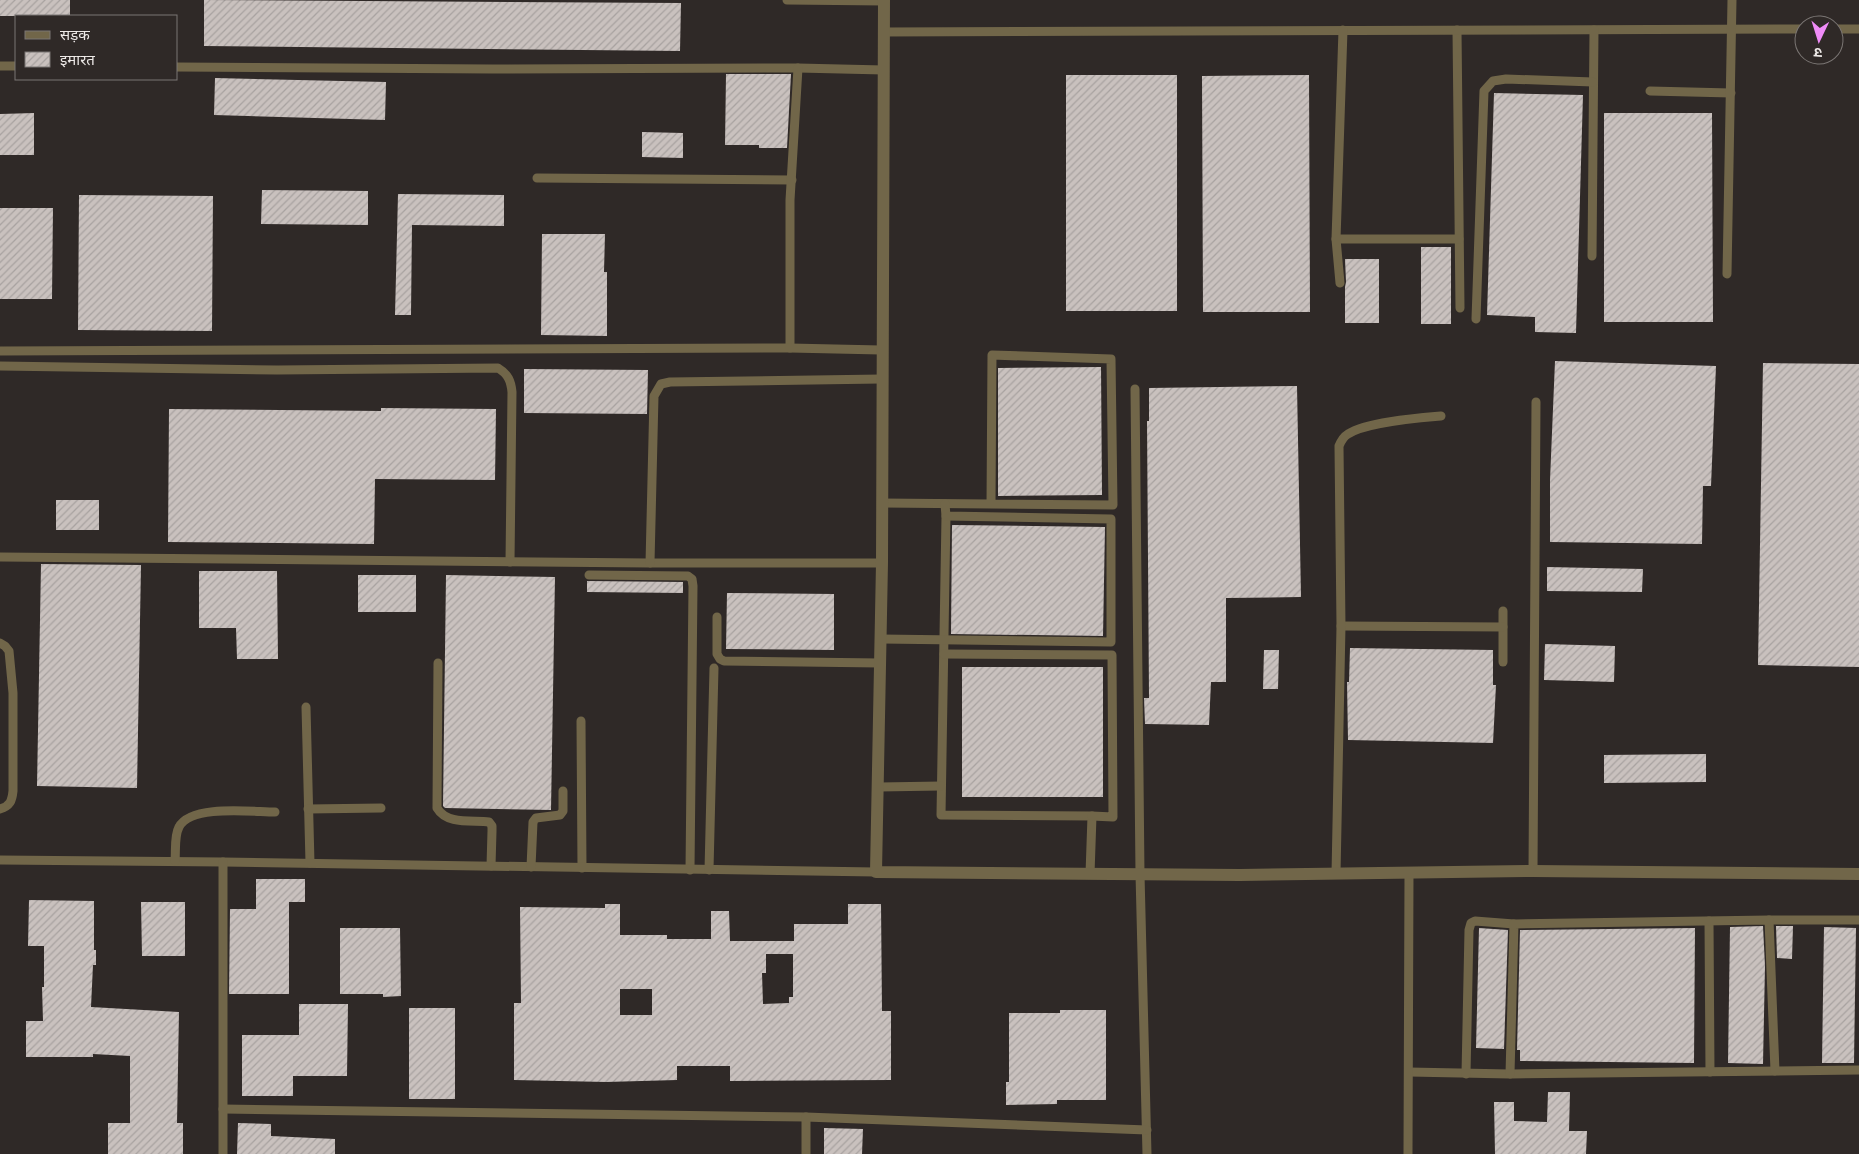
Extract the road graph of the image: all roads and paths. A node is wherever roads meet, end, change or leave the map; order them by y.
1 (787, 0) edge
2 (1732, 0) edge
3 (884, 1) edge
4 (1732, 29) junction
5 (1794, 29) edge
6 (1844, 29) edge
7 (1859, 29) edge
8 (1343, 30) junction
9 (1457, 30) junction
10 (1594, 30) junction
11 (884, 32) junction
12 (0, 66) edge
13 (15, 66) edge
14 (178, 67) edge
15 (798, 68) junction
16 (884, 70) junction
17 (1593, 82) junction
18 (1650, 91) dead end
19 (1731, 93) junction
20 (537, 178) dead end
21 (792, 180) junction
22 (1336, 239) junction
23 (1459, 239) junction
24 (1592, 256) dead end
25 (1727, 274) dead end
26 (1340, 283) dead end
27 (1460, 308) dead end
28 (1476, 319) dead end
29 (790, 348) junction
30 (881, 350) junction
31 (0, 351) edge
32 (0, 366) edge
33 (881, 379) junction
34 (1135, 389) dead end
35 (1536, 402) dead end
36 (1441, 416) dead end
37 (882, 503) junction
38 (945, 504) junction
39 (991, 504) junction
40 (946, 516) junction
41 (0, 557) edge
42 (510, 562) junction
43 (650, 563) junction
44 (882, 563) junction
45 (589, 576) dead end
46 (1503, 611) dead end
47 (717, 617) dead end
48 (1341, 626) junction
49 (1503, 627) junction
50 (881, 639) junction
51 (944, 640) junction
52 (0, 643) edge
53 (944, 654) junction
54 (1504, 662) dead end
55 (438, 663) dead end
56 (880, 663) junction
57 (714, 668) dead end
58 (306, 707) dead end
59 (581, 721) dead end
60 (941, 786) junction
61 (879, 787) junction
62 (564, 791) dead end
63 (381, 808) dead end
64 (0, 809) edge
65 (308, 809) junction
66 (275, 812) dead end
67 (1092, 816) junction
68 (0, 860) edge
69 (175, 861) junction
70 (223, 862) junction
71 (310, 863) junction
72 (491, 866) junction
73 (531, 867) junction
74 (582, 868) junction
75 (690, 870) junction
76 (709, 870) junction
77 (1533, 871) junction
78 (876, 872) junction
79 (1409, 873) junction
80 (1090, 874) junction
81 (1140, 874) junction
82 (1336, 874) junction
83 (1859, 874) edge
84 (1769, 920) junction
85 (1859, 920) edge
86 (1709, 921) junction
87 (1514, 924) junction
88 (1859, 1070) edge
89 (1775, 1071) junction
90 (1409, 1072) junction
91 (1710, 1072) junction
92 (1466, 1074) junction
93 (1510, 1074) junction
94 (223, 1109) junction
95 (806, 1117) junction
96 (1147, 1130) junction
97 (222, 1154) edge
98 (806, 1154) edge
99 (1147, 1154) edge
100 (1408, 1154) edge

1 - 3 lane
2 - 4 lane
3 - 11 street
4 - 5 lane
4 - 10 lane
4 - 19 lane
6 - 7 lane
8 - 9 lane
8 - 11 lane
8 - 22 lane
9 - 10 lane
9 - 23 lane
10 - 17 lane
11 - 16 street
12 - 13 lane
14 - 15 lane
15 - 16 lane
15 - 21 lane
16 - 30 street
17 - 24 lane
17 - 28 lane
18 - 19 lane
19 - 25 lane
20 - 21 lane
21 - 29 lane
22 - 23 lane
22 - 26 lane
23 - 27 lane
29 - 30 lane
29 - 31 lane
30 - 33 street
32 - 42 lane
33 - 37 street
33 - 43 lane
34 - 81 lane
35 - 77 lane
36 - 48 lane
37 - 38 lane
37 - 44 street
38 - 39 lane
38 - 40 lane
39 - 39 lane
40 - 51 lane
40 - 51 lane
41 - 42 lane
42 - 43 lane
43 - 44 lane
44 - 50 street
45 - 75 lane
46 - 49 lane
47 - 56 lane
48 - 49 lane
48 - 82 lane
49 - 54 lane
50 - 51 lane
50 - 56 street
51 - 53 lane
52 - 64 lane
53 - 60 lane
53 - 67 lane
55 - 72 lane
56 - 61 street
57 - 76 lane
58 - 65 lane
59 - 74 lane
60 - 61 lane
60 - 67 lane
61 - 78 street
62 - 73 lane
63 - 65 lane
65 - 71 lane
66 - 69 lane
67 - 80 lane
68 - 69 lane
69 - 70 lane
70 - 71 lane
70 - 94 lane
71 - 72 lane
72 - 73 lane
73 - 74 lane
74 - 75 lane
75 - 76 lane
76 - 78 lane
77 - 79 street
77 - 83 street
78 - 80 street
79 - 82 street
79 - 90 lane
80 - 81 street
81 - 82 street
81 - 96 lane
84 - 85 lane
84 - 86 lane
84 - 89 lane
86 - 87 lane
86 - 91 lane
87 - 92 lane
87 - 93 lane
88 - 89 lane
89 - 91 lane
90 - 92 lane
90 - 100 lane
91 - 93 lane
92 - 93 lane
94 - 95 lane
94 - 97 lane
95 - 96 lane
95 - 98 lane
96 - 99 lane

